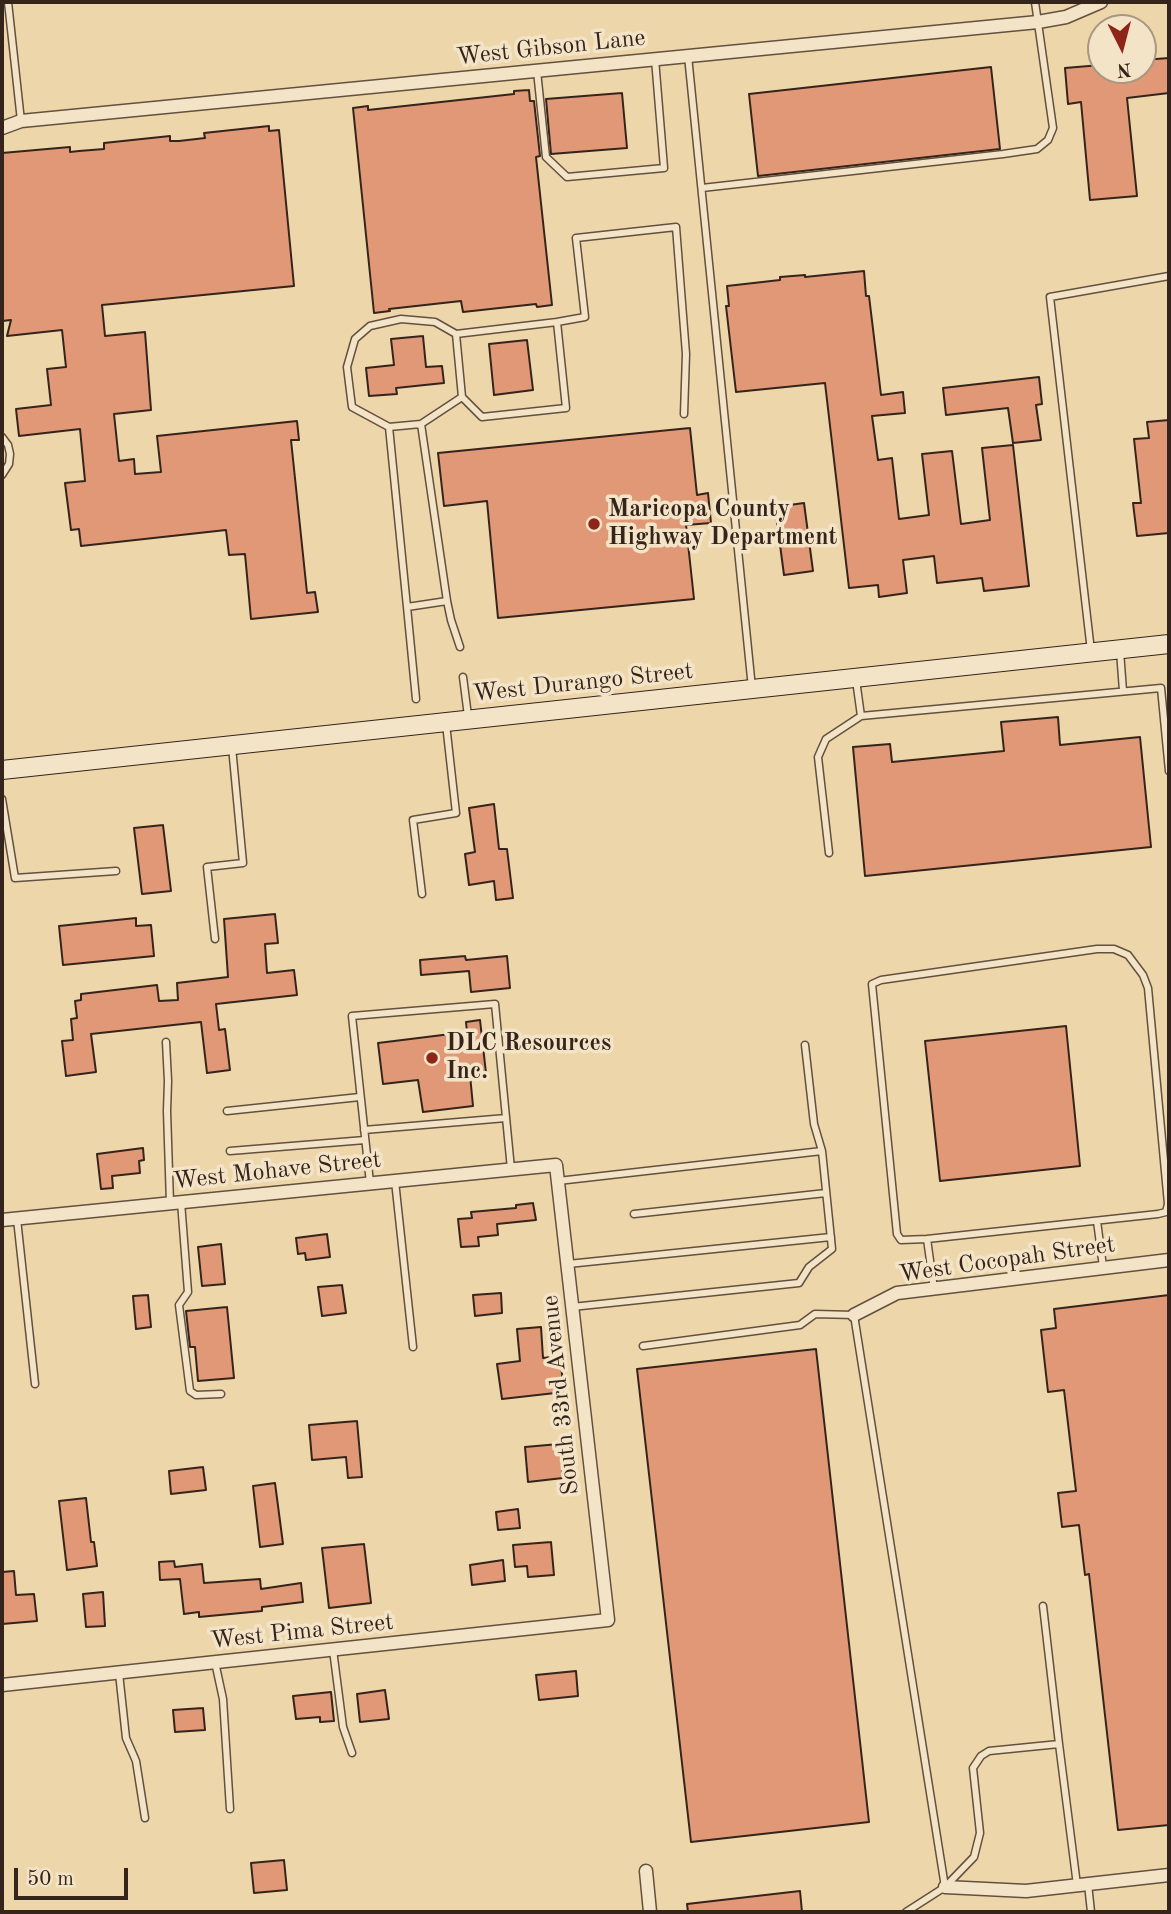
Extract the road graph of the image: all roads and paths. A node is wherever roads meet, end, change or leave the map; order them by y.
1 (8, 2) edge
2 (1035, 2) edge
3 (1101, 2) edge
4 (1038, 22) junction
5 (688, 56) junction
6 (655, 59) junction
7 (537, 71) junction
8 (21, 121) junction
9 (2, 128) edge
10 (702, 188) junction
11 (1169, 276) edge
12 (557, 321) junction
13 (456, 334) junction
14 (462, 397) junction
15 (684, 414) dead end
16 (421, 424) junction
17 (389, 427) junction
18 (2, 436) edge
19 (2, 475) edge
20 (447, 601) junction
21 (407, 607) junction
22 (1169, 644) edge
23 (460, 647) dead end
24 (1120, 649) junction
25 (1091, 653) junction
26 (463, 677) dead end
27 (856, 678) junction
28 (752, 689) junction
29 (1123, 691) junction
30 (416, 699) dead end
31 (860, 716) junction
32 (469, 720) junction
33 (446, 722) junction
34 (232, 745) junction
35 (2, 770) edge
36 (1169, 771) edge
37 (2, 800) edge
38 (829, 853) dead end
39 (116, 871) dead end
40 (422, 894) dead end
41 (215, 939) dead end
42 (166, 1042) dead end
43 (805, 1045) dead end
44 (360, 1097) junction
45 (227, 1111) dead end
46 (506, 1118) junction
47 (364, 1130) junction
48 (365, 1140) junction
49 (230, 1151) dead end
50 (822, 1151) junction
51 (556, 1165) joint
52 (511, 1169) junction
53 (395, 1181) junction
54 (558, 1181) junction
55 (370, 1183) junction
56 (826, 1193) junction
57 (175, 1202) junction
58 (634, 1214) dead end
59 (17, 1219) junction
60 (2, 1220) edge
61 (1097, 1221) junction
62 (831, 1237) junction
63 (927, 1239) junction
64 (1169, 1261) edge
65 (568, 1264) junction
66 (1103, 1268) junction
67 (934, 1289) junction
68 (572, 1307) junction
69 (855, 1315) junction
70 (413, 1346) dead end
71 (643, 1346) dead end
72 (35, 1384) dead end
73 (220, 1394) dead end
74 (1043, 1606) dead end
75 (608, 1620) joint
76 (333, 1650) junction
77 (215, 1662) junction
78 (119, 1673) junction
79 (2, 1685) edge
80 (1059, 1744) junction
81 (352, 1752) dead end
82 (230, 1809) dead end
83 (145, 1818) dead end
84 (646, 1871) dead end
85 (1169, 1875) edge
86 (1082, 1885) junction
87 (946, 1887) junction
88 (920, 1903) junction
89 (650, 1912) edge
90 (906, 1912) edge
91 (921, 1912) edge
92 (1091, 1912) edge

1 - 8 lane
2 - 4 lane
3 - 4 street, West Gibson Lane
4 - 5 street, West Gibson Lane
4 - 10 lane
5 - 6 street, West Gibson Lane
5 - 10 lane
6 - 7 street, West Gibson Lane
6 - 7 lane
7 - 8 street, West Gibson Lane
8 - 9 street, West Gibson Lane
10 - 28 lane
11 - 25 lane
12 - 13 lane
12 - 14 lane
12 - 15 lane
13 - 14 lane
13 - 17 lane
14 - 16 lane
16 - 17 lane
16 - 20 lane
17 - 21 lane
18 - 19 lane
20 - 21 lane
20 - 23 lane
21 - 30 lane
22 - 24 street, West Durango Street
24 - 25 street, West Durango Street
24 - 29 lane
25 - 27 street, West Durango Street
26 - 32 lane
27 - 28 street, West Durango Street
27 - 31 lane
28 - 32 street, West Durango Street
29 - 31 lane
29 - 36 lane
31 - 38 lane
32 - 33 street, West Durango Street
33 - 34 street, West Durango Street
33 - 40 lane
34 - 35 street, West Durango Street
34 - 41 lane
37 - 39 lane
42 - 57 lane
43 - 50 lane
44 - 45 lane
44 - 46 lane
44 - 47 lane
46 - 47 lane
46 - 52 lane
47 - 48 lane
48 - 49 lane
48 - 55 lane
50 - 54 lane
50 - 56 lane
51 - 52 street, West Mohave Street
51 - 54 street, South 33rd Avenue
52 - 53 street, West Mohave Street
53 - 55 street, West Mohave Street
53 - 70 lane
54 - 65 street, South 33rd Avenue
55 - 57 street, West Mohave Street
56 - 58 lane
56 - 62 lane
57 - 59 street, West Mohave Street
57 - 73 lane
59 - 60 street, West Mohave Street
59 - 72 lane
61 - 63 lane
61 - 63 lane
61 - 66 lane
62 - 65 lane
62 - 68 lane
63 - 67 lane
64 - 66 street, West Cocopah Street
65 - 68 street, South 33rd Avenue
66 - 67 street, West Cocopah Street
67 - 69 street, West Cocopah Street
68 - 75 street, South 33rd Avenue
69 - 71 lane
69 - 87 lane
74 - 80 lane
75 - 76 street, West Pima Street
76 - 77 street, West Pima Street
76 - 81 lane
77 - 78 street, West Pima Street
77 - 82 lane
78 - 79 street, West Pima Street
78 - 83 lane
80 - 86 lane
80 - 87 lane
84 - 89 street
85 - 86 street
86 - 87 street
86 - 92 lane
87 - 88 lane
88 - 90 lane
88 - 91 lane

